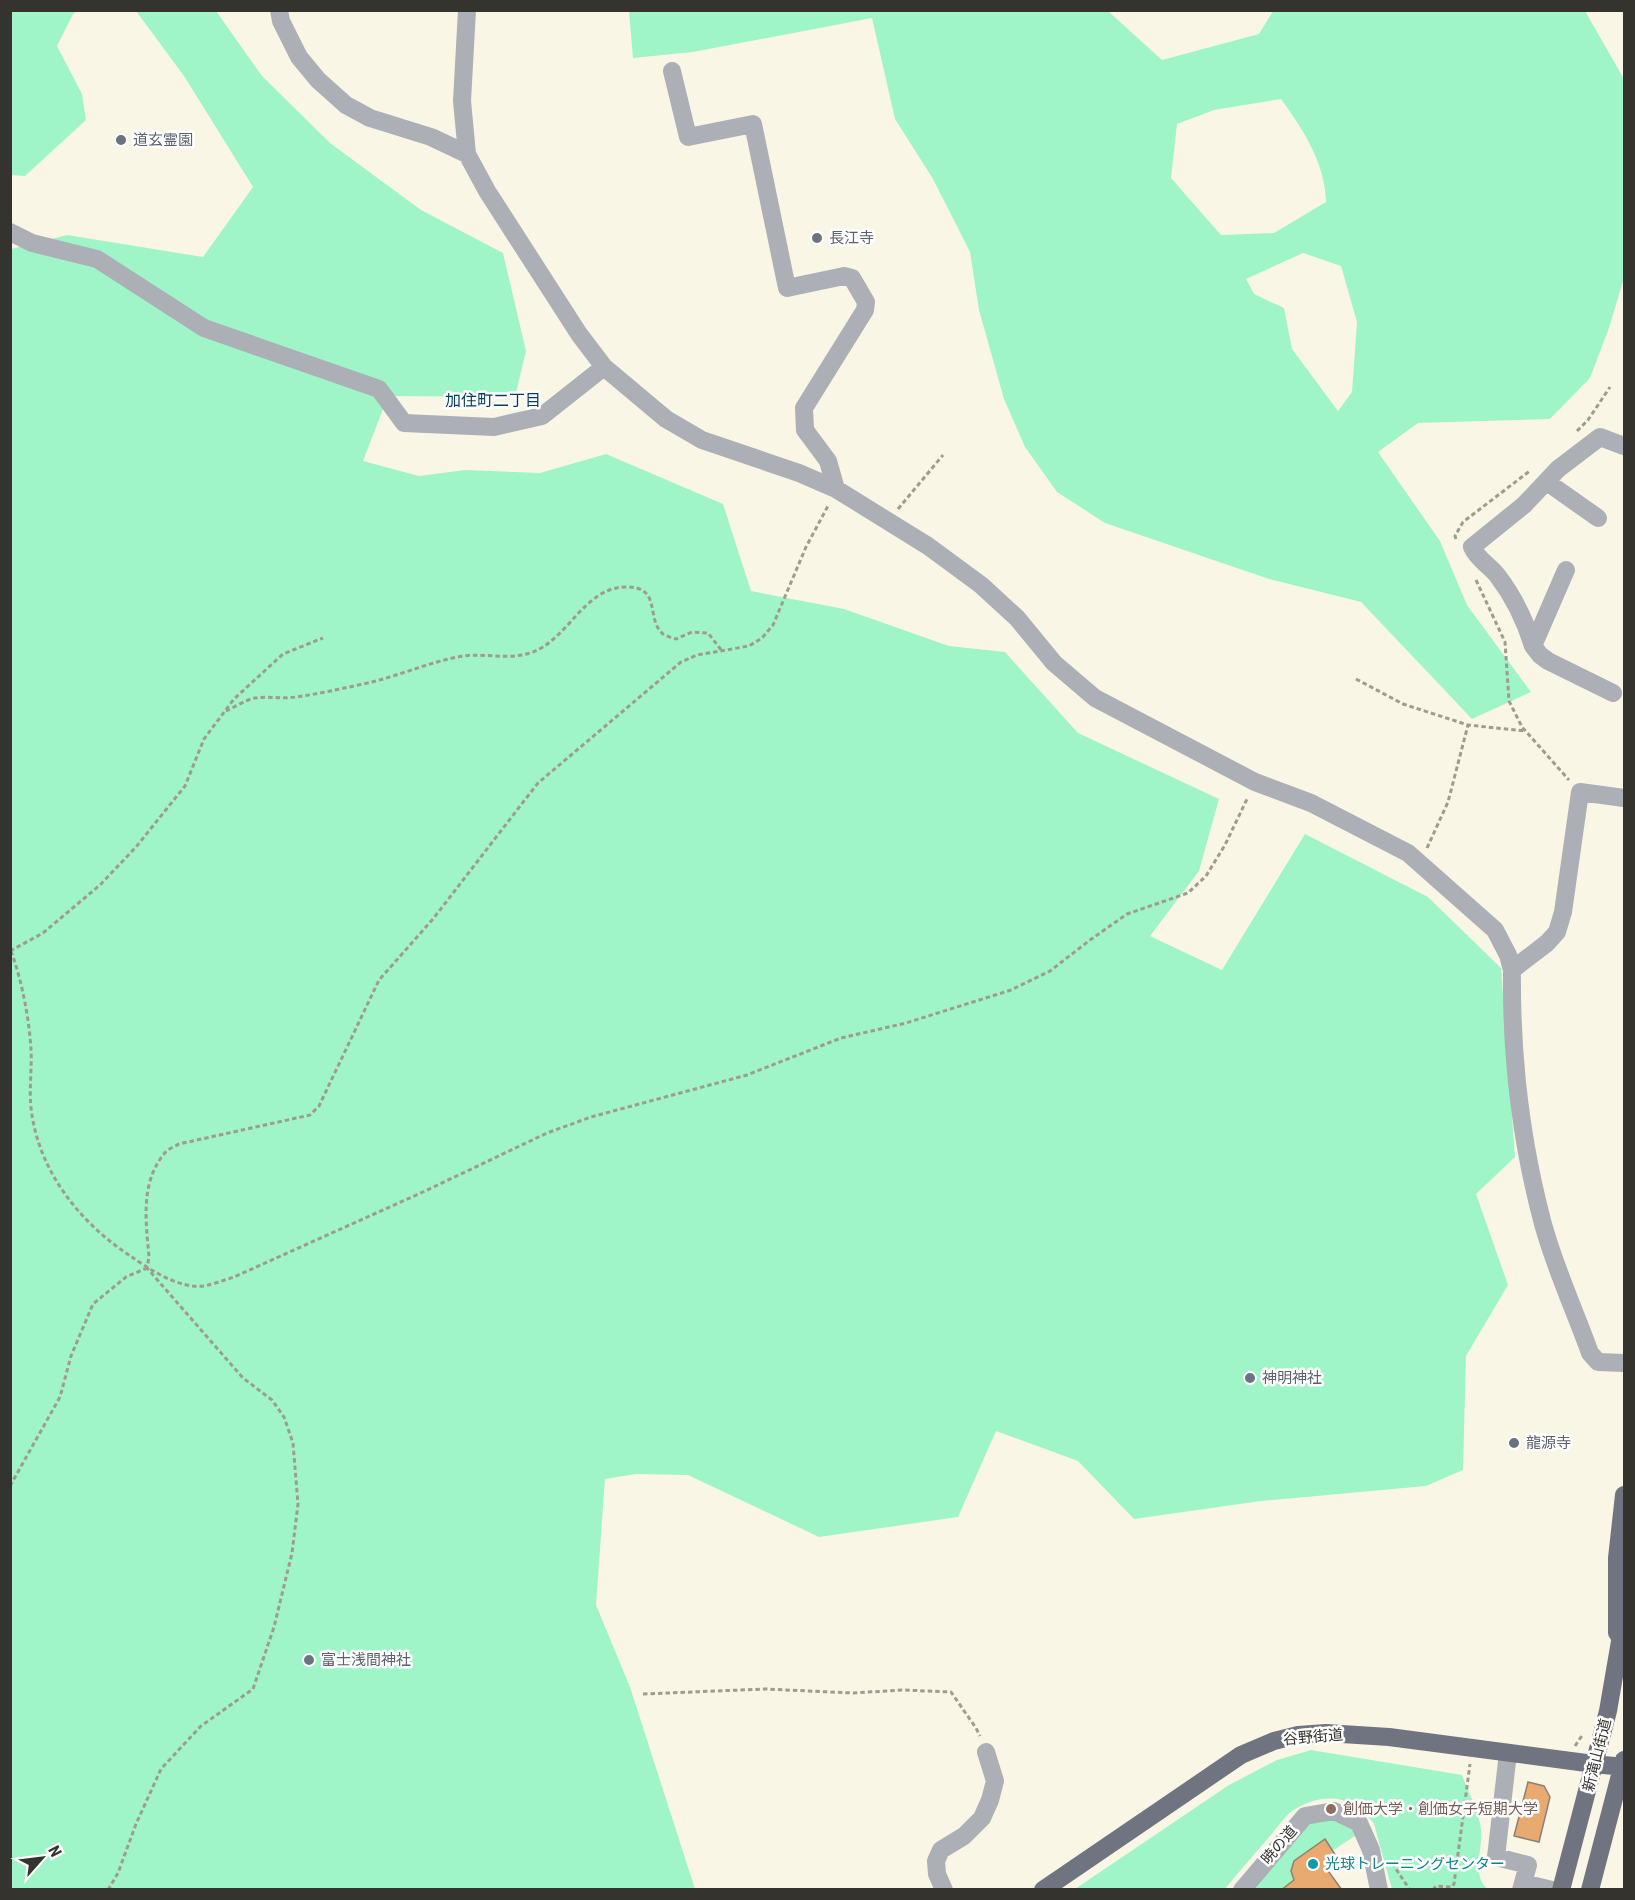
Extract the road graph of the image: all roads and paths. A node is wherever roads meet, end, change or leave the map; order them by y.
1 (279, 10) edge
2 (467, 10) edge
3 (672, 71) dead end
4 (467, 154) junction
5 (10, 232) edge
6 (604, 367) junction
7 (1624, 446) edge
8 (943, 455) dead end
9 (1547, 482) junction
10 (836, 489) junction
11 (1598, 518) dead end
12 (888, 521) junction
13 (1566, 570) dead end
14 (324, 638) dead end
15 (1533, 646) junction
16 (722, 651) junction
17 (1356, 679) dead end
18 (1613, 693) dead end
19 (226, 711) junction
20 (1468, 725) junction
21 (1526, 732) dead end
22 (1255, 782) junction
23 (1624, 798) edge
24 (1420, 863) junction
25 (11, 951) edge
26 (1512, 970) junction
27 (147, 1268) junction
28 (1624, 1363) edge
29 (10, 1486) edge
30 (1624, 1496) edge
31 (1624, 1618) edge
32 (1617, 1655) junction
33 (643, 1695) dead end
34 (986, 1752) joint
35 (1508, 1753) junction
36 (1470, 1763) dead end
37 (1594, 1764) junction
38 (1624, 1764) edge
39 (1593, 1884) edge
40 (1522, 1886) edge
41 (108, 1890) edge
42 (944, 1890) edge
43 (1043, 1890) edge
44 (1242, 1890) edge
45 (1378, 1890) edge
46 (1433, 1890) edge
47 (1552, 1890) edge
48 (1561, 1890) edge

1 - 4 street
2 - 4 street
3 - 10 street
4 - 6 street
5 - 6 street
6 - 10 street
7 - 9 street
8 - 12 path
9 - 11 street
9 - 15 street
10 - 12 street
10 - 16 path
12 - 22 street
13 - 15 street
14 - 19 path
15 - 18 street
16 - 19 path
16 - 27 path
17 - 20 path
19 - 25 path
20 - 21 path
20 - 24 path
22 - 24 street
22 - 27 path
23 - 26 street
24 - 26 street
25 - 27 path
26 - 28 street
27 - 29 path
27 - 41 path
30 - 32 main road
31 - 32 main road, 新滝山街道
32 - 37 main road, 新滝山街道
33 - 34 path
34 - 42 street
35 - 37 main road, 谷野街道
35 - 40 street
35 - 43 main road, 谷野街道
36 - 46 path
37 - 38 main road, 谷野街道
37 - 48 main road, 新滝山街道
38 - 39 main road, 新滝山街道
40 - 47 street
44 - 45 street, 暁の道

